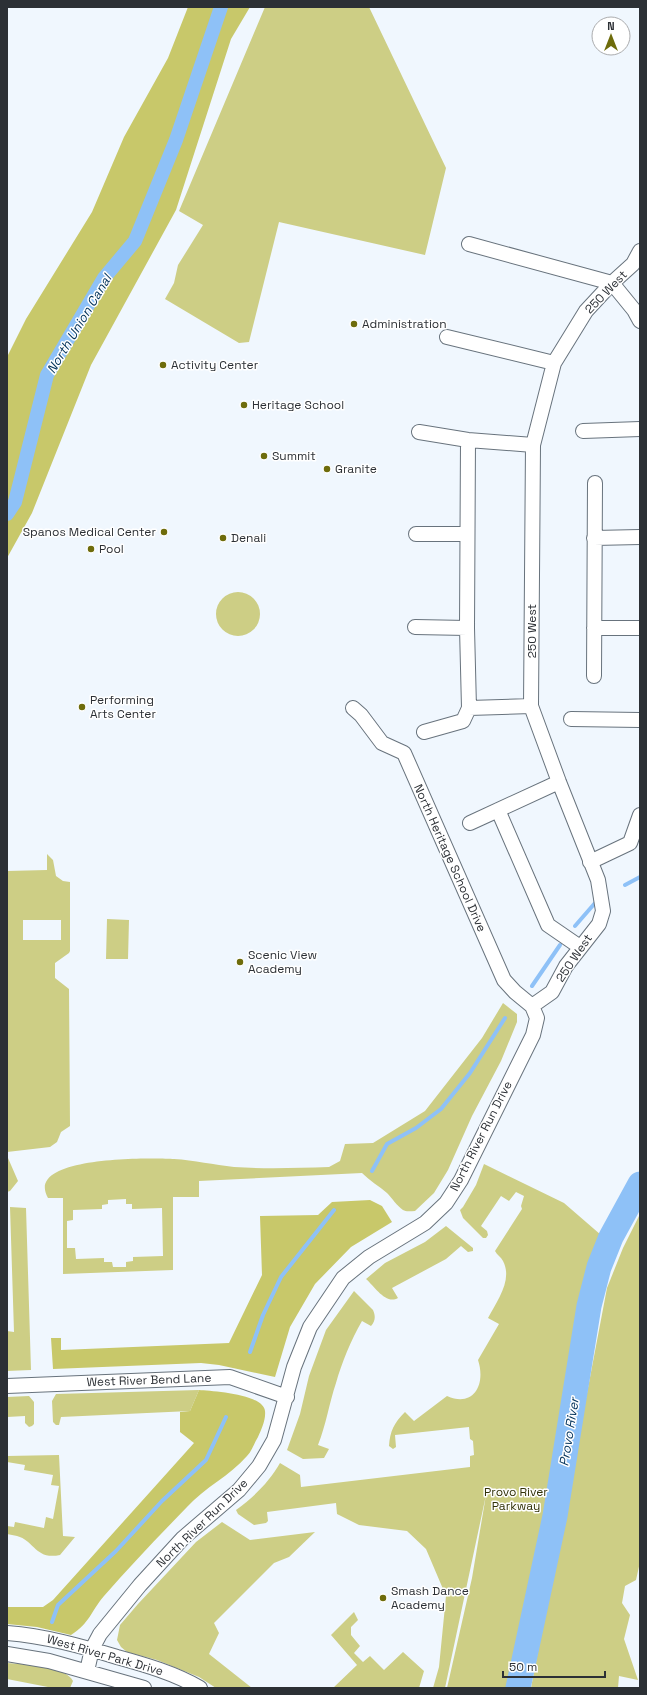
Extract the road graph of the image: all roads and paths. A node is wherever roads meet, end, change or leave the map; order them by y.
1 (470, 244) dead end
2 (640, 251) edge
3 (612, 283) junction
4 (640, 320) edge
5 (447, 337) dead end
6 (554, 363) junction
7 (640, 430) edge
8 (583, 431) dead end
9 (419, 432) dead end
10 (468, 440) junction
11 (533, 445) junction
12 (595, 483) dead end
13 (416, 534) dead end
14 (467, 534) junction
15 (640, 537) edge
16 (594, 538) junction
17 (415, 627) dead end
18 (467, 628) junction
19 (594, 628) junction
20 (640, 628) edge
21 (594, 676) dead end
22 (531, 706) junction
23 (353, 708) dead end
24 (470, 708) junction
25 (571, 719) dead end
26 (640, 720) edge
27 (424, 732) dead end
28 (559, 782) junction
29 (498, 810) junction
30 (640, 815) edge
31 (470, 823) dead end
32 (590, 862) junction
33 (580, 947) junction
34 (535, 1012) junction
35 (7, 1386) edge
36 (287, 1397) junction
37 (7, 1633) edge
38 (92, 1649) junction
39 (7, 1654) edge
40 (87, 1671) junction
41 (144, 1688) edge
42 (200, 1688) edge

1 - 3 street
2 - 3 street, 250 West
3 - 4 street
3 - 6 street, 250 West
5 - 6 street
6 - 11 street, 250 West
7 - 8 street
9 - 10 street
10 - 11 street
10 - 14 street
11 - 22 street, 250 West
12 - 16 street
13 - 14 street
14 - 18 street
15 - 16 street
16 - 19 street
17 - 18 street
18 - 24 street
19 - 20 street
19 - 21 street
22 - 24 street
22 - 28 street, 250 West
23 - 34 street, North Heritage School Drive
24 - 27 street
25 - 26 street
28 - 29 street
28 - 32 street, 250 West
29 - 31 street
29 - 33 street
30 - 32 street
32 - 33 street, 250 West
33 - 34 street, 250 West
34 - 36 street, North River Run Drive
35 - 36 street, West River Bend Lane
36 - 38 street, North River Run Drive
37 - 38 street, West River Park Drive
38 - 40 street, North River Run Drive
38 - 42 street, West River Park Drive
39 - 40 street, West River Park Drive
40 - 41 street, West River Park Drive

